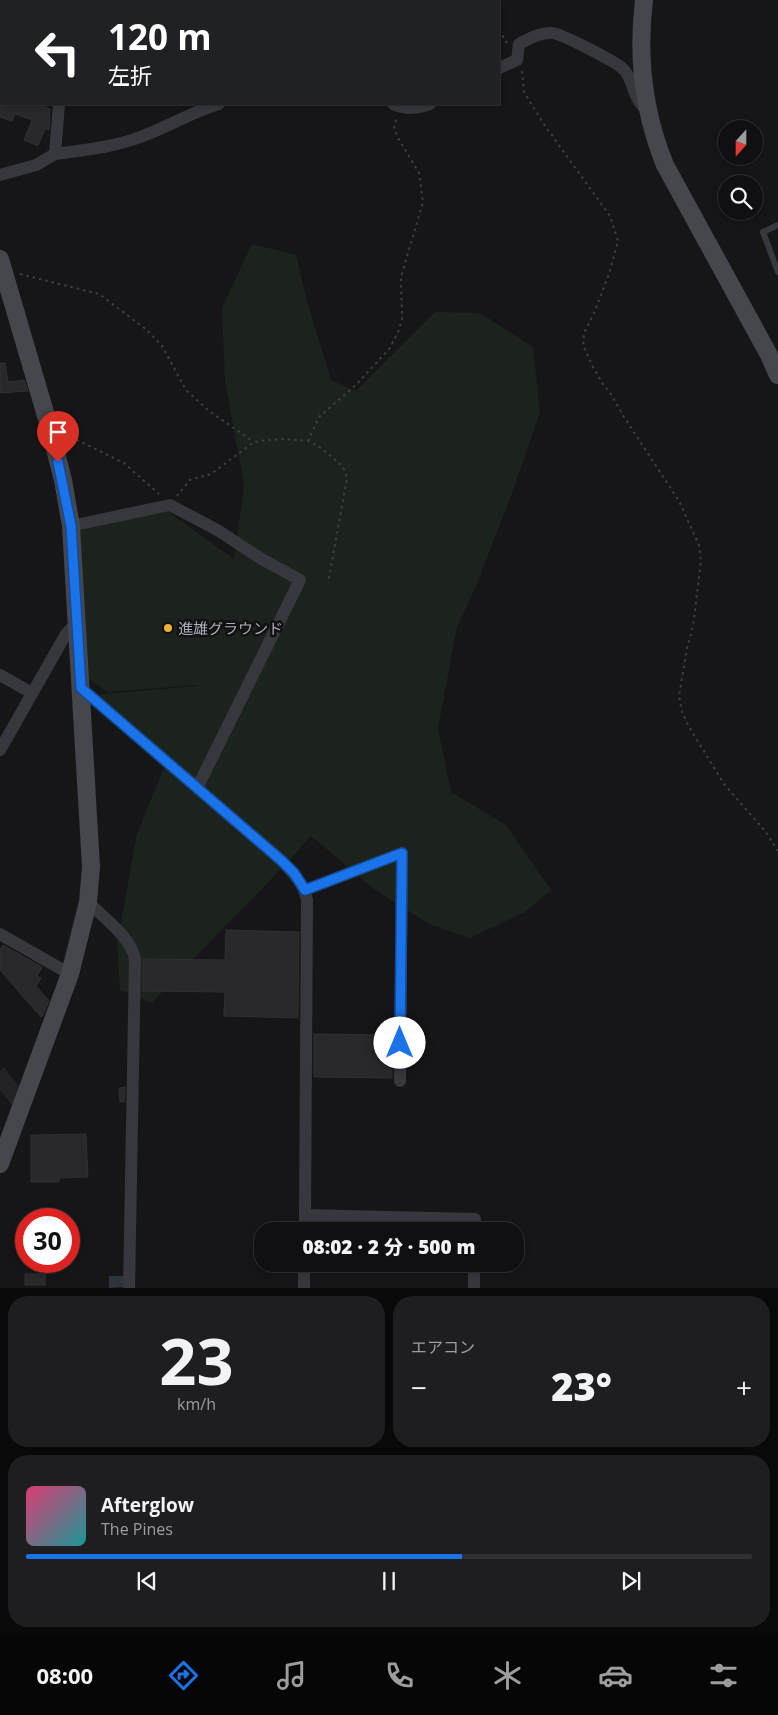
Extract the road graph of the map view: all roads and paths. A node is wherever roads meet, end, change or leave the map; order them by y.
1 (644, 0) edge
2 (517, 60) junction
3 (500, 68) edge
4 (59, 105) edge
5 (215, 105) edge
6 (396, 105) edge
7 (428, 105) edge
8 (647, 110) junction
9 (405, 116) dead end
10 (55, 154) junction
11 (0, 175) edge
12 (778, 225) edge
13 (2, 264) edge
14 (778, 272) edge
15 (778, 375) edge
16 (49, 426) junction
17 (308, 441) junction
18 (254, 442) junction
19 (170, 505) junction
20 (71, 526) junction
21 (328, 583) dead end
22 (77, 622) junction
23 (0, 675) edge
24 (81, 688) junction
25 (32, 693) junction
26 (0, 750) edge
27 (197, 788) junction
28 (778, 851) edge
29 (305, 890) junction
30 (88, 902) junction
31 (0, 934) edge
32 (70, 974) junction
33 (400, 1081) dead end
34 (0, 1164) edge
35 (305, 1215) junction
36 (305, 1222) edge
37 (475, 1222) edge
38 (304, 1272) edge
39 (474, 1272) edge
40 (129, 1288) edge
41 (304, 1288) edge
42 (474, 1288) edge

1 - 8 street
2 - 3 street
2 - 8 street
2 - 28 path
4 - 10 street
5 - 10 street
6 - 7 street
8 - 15 street
9 - 17 path
10 - 11 street
12 - 14 lane
13 - 16 street
13 - 18 path
16 - 19 path
16 - 20 street
17 - 18 path
17 - 21 path
18 - 19 path
19 - 20 street
19 - 27 street
20 - 22 street
22 - 24 street
22 - 25 street
23 - 25 street
24 - 27 street
24 - 30 street
25 - 26 street
27 - 29 street
29 - 33 street
29 - 35 street
30 - 32 street
30 - 40 street
31 - 32 street
32 - 34 street
35 - 36 street
35 - 37 street
38 - 41 street
39 - 42 street

